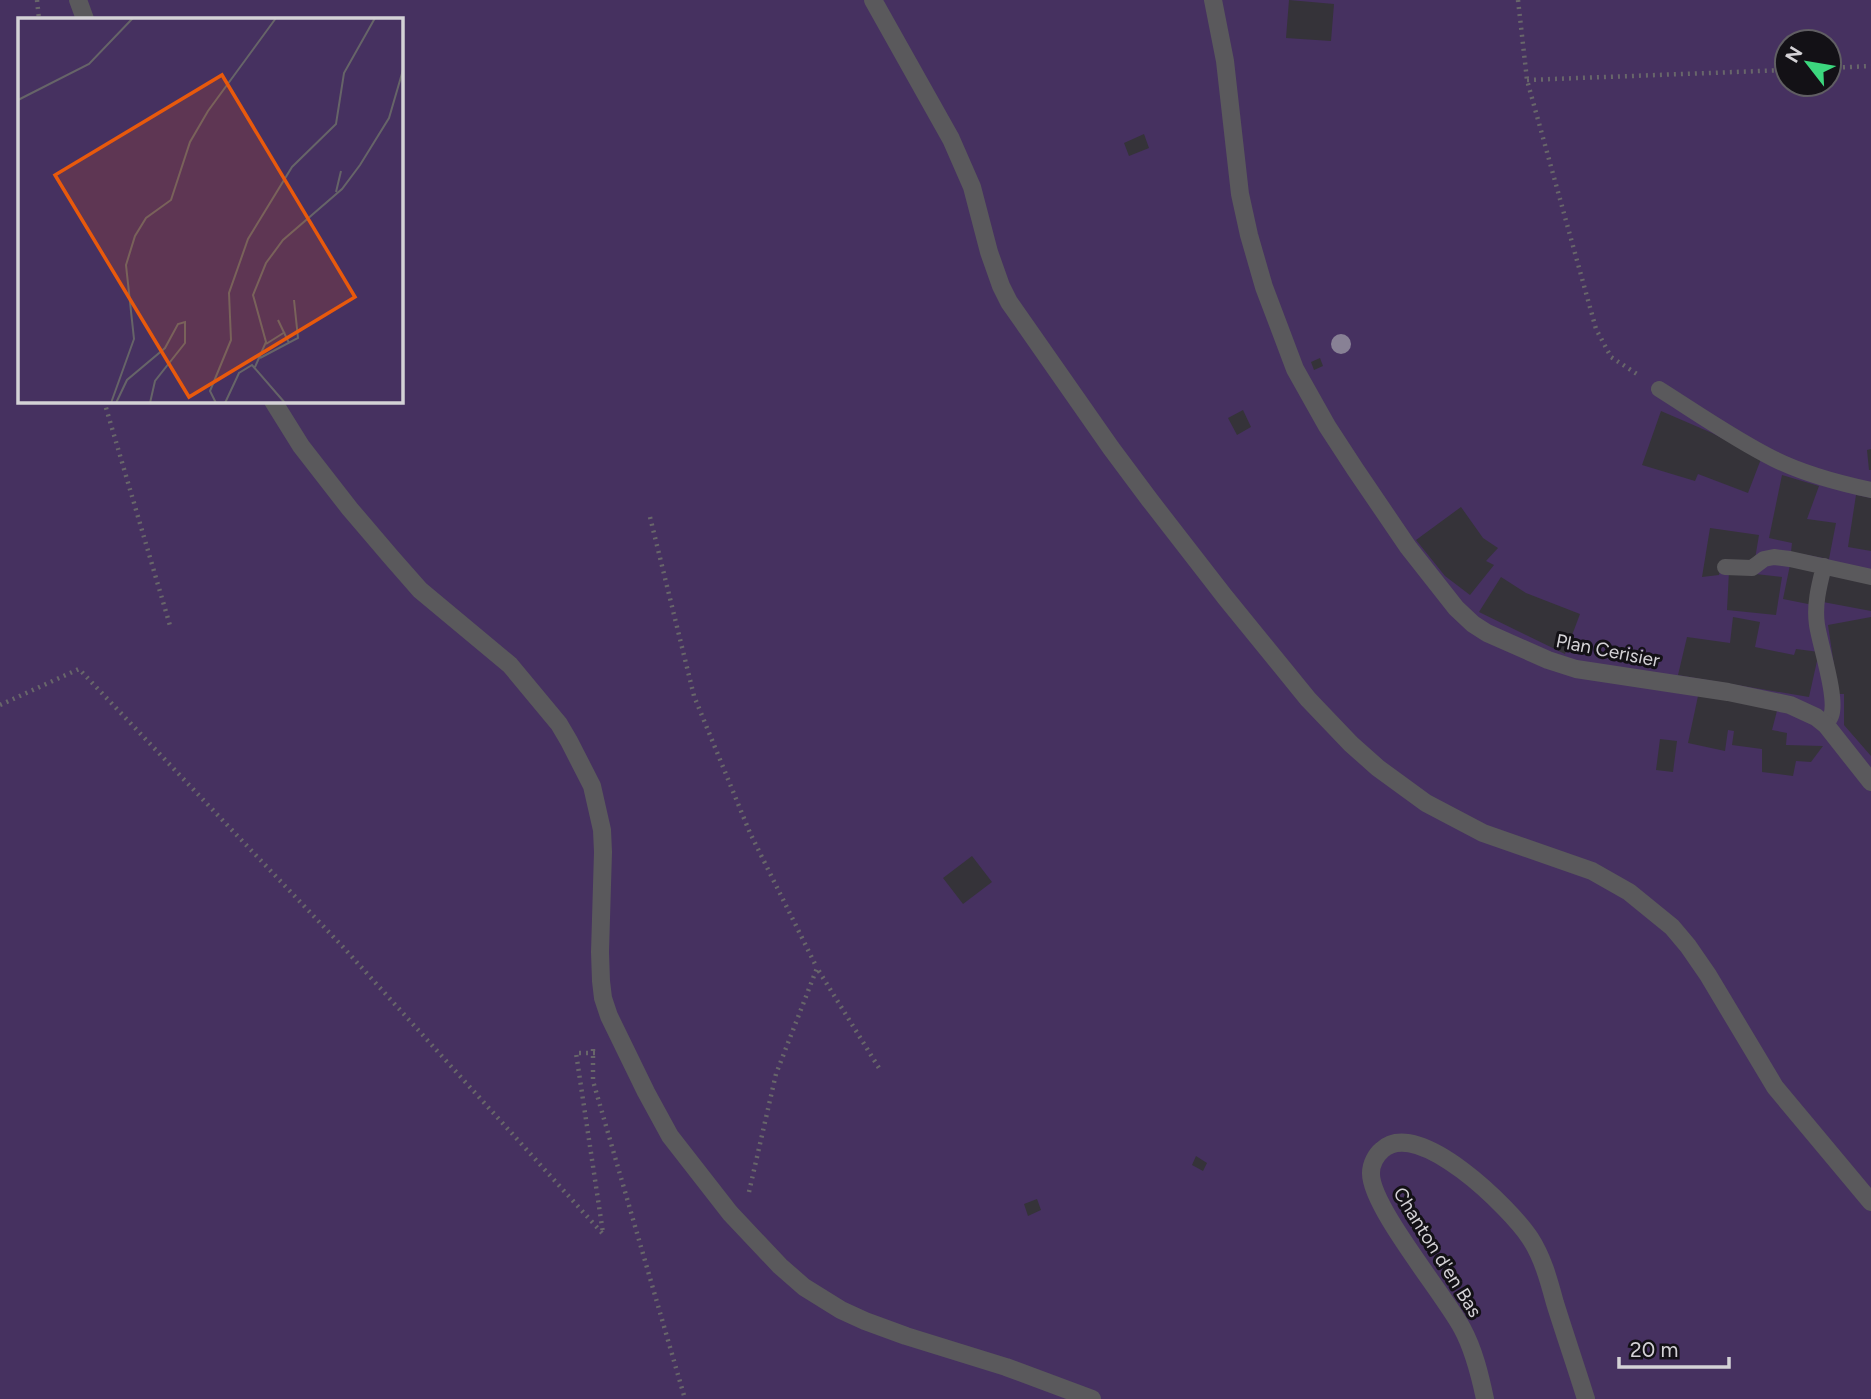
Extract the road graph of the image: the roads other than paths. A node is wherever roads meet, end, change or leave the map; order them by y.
1 (78, 0) edge
2 (873, 0) edge
3 (1213, 0) edge
4 (85, 18) edge
5 (1660, 389) road end
6 (274, 402) edge
7 (1871, 490) edge
8 (1725, 566) dead end
9 (1824, 566) junction
10 (1871, 577) edge
11 (1826, 725) junction
12 (1871, 782) edge
13 (1871, 1202) edge
14 (1092, 1399) edge
15 (1485, 1399) edge
16 (1586, 1399) edge

1 - 4 street
2 - 13 street
3 - 11 street, Plan Cerisier
5 - 7 lane
6 - 14 street
8 - 9 lane
9 - 10 lane
9 - 11 lane
11 - 12 street, Plan Cerisier
15 - 16 street, Chanton d'en Bas

